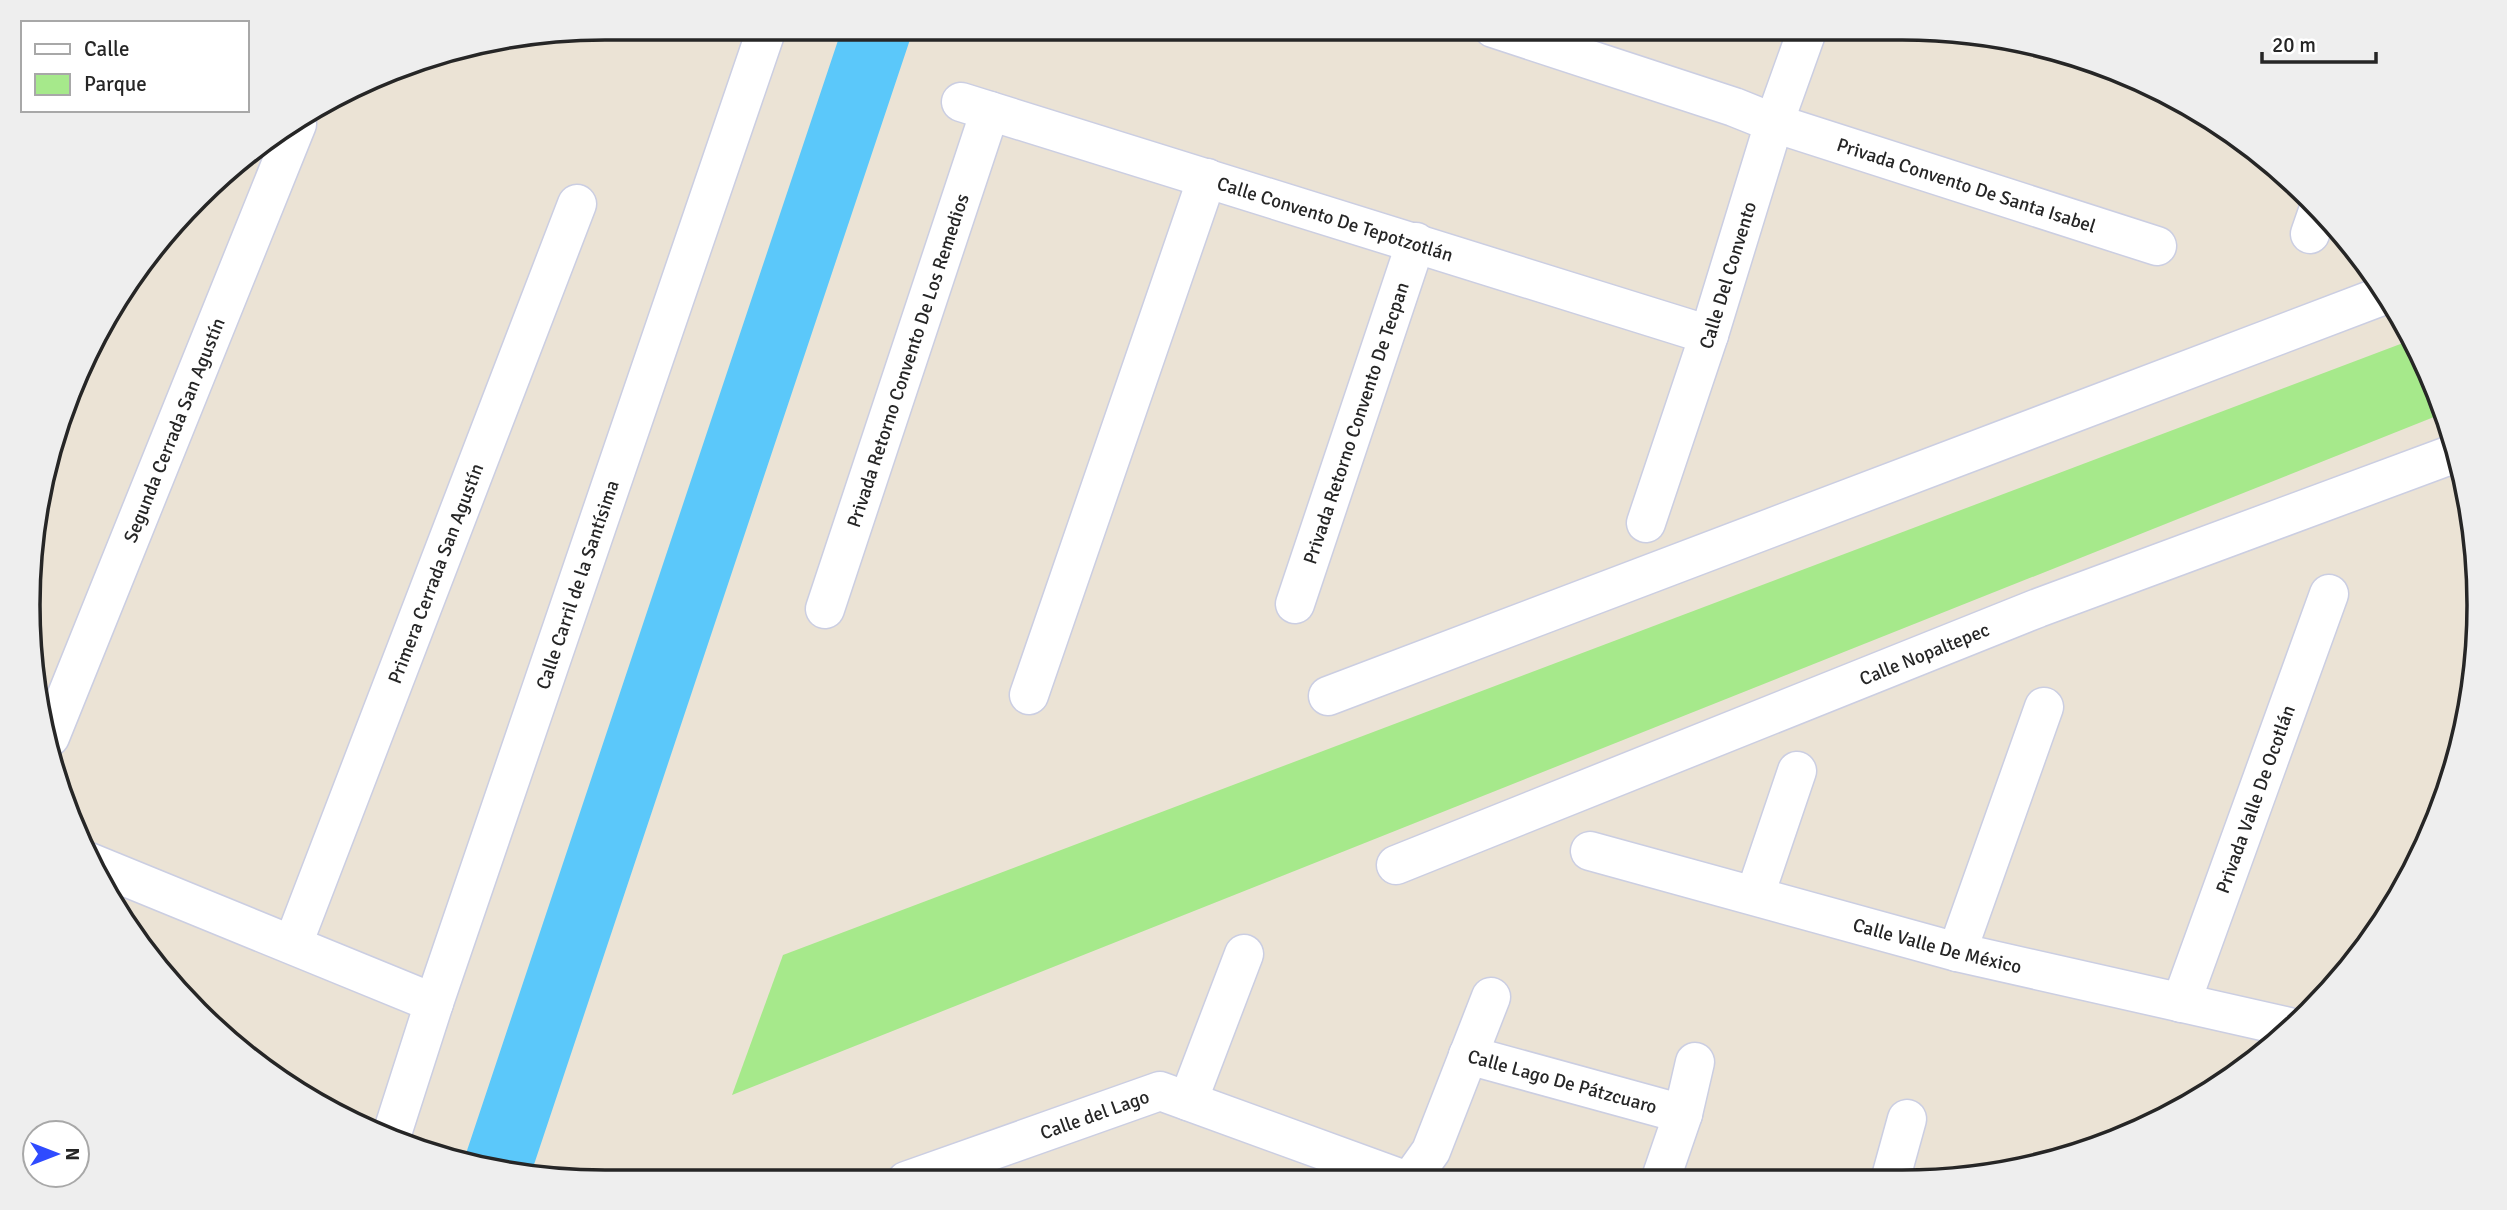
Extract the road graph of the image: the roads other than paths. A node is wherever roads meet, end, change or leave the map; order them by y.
1 (762, 40) edge
2 (1530, 40) edge
3 (1804, 40) edge
4 (976, 107) joint
5 (1774, 123) junction
6 (293, 134) edge
7 (1207, 178) junction
8 (577, 204) dead end
9 (1416, 242) junction
10 (2157, 246) dead end
11 (2376, 298) edge
12 (1709, 335) junction
13 (2447, 456) edge
14 (1646, 523) dead end
15 (2329, 594) dead end
16 (1295, 604) dead end
17 (825, 609) dead end
18 (1029, 695) dead end
19 (1328, 696) dead end
20 (2044, 707) dead end
21 (54, 728) edge
22 (1797, 771) dead end
23 (1590, 851) dead end
24 (1396, 865) dead end
25 (106, 869) edge
26 (1755, 895) junction
27 (293, 944) junction
28 (1957, 952) junction
29 (1244, 954) dead end
30 (1492, 996) dead end
31 (434, 1003) junction
32 (2181, 1003) junction
33 (2279, 1025) edge
34 (1468, 1055) junction
35 (1695, 1062) dead end
36 (1188, 1101) junction
37 (1683, 1114) junction
38 (1906, 1119) dead end
39 (394, 1129) edge
40 (937, 1170) edge
41 (1377, 1170) edge
42 (1417, 1170) edge
43 (1664, 1170) edge
44 (1903, 1170) edge

1 - 31 street, Calle Carril de la Santísima
2 - 5 street, Privada Convento De Santa Isabel
3 - 5 street, Calle Del Convento
4 - 7 street, Calle Convento De Tepotzotlán
4 - 17 street, Privada Retorno Convento De Los Remedios
5 - 10 street, Privada Convento De Santa Isabel
5 - 12 street, Calle Del Convento
6 - 21 street, Segunda Cerrada San Agustín
7 - 9 street, Calle Convento De Tepotzotlán
7 - 18 street
8 - 27 street, Primera Cerrada San Agustín
9 - 12 street, Calle Convento De Tepotzotlán
9 - 16 street, Privada Retorno Convento De Tecpan
11 - 19 street
12 - 14 street, Calle Del Convento
13 - 24 street, Calle Nopaltepec
15 - 32 street, Privada Valle De Ocotlán
20 - 28 street
22 - 26 street
23 - 26 street, Calle Valle De México
25 - 27 street
26 - 28 street, Calle Valle De México
27 - 31 street
28 - 32 street, Calle Valle De México
29 - 36 street
30 - 34 street
31 - 39 street, Calle Carril de la Santísima
32 - 33 street, Calle Valle De México
34 - 37 street, Calle Lago De Pátzcuaro
34 - 42 street, Calle Lago De Pátzcuaro
35 - 37 street
36 - 40 street, Calle del Lago
36 - 41 street, Calle del Lago
37 - 43 street, Calle Lago De Pátzcuaro
38 - 44 street

